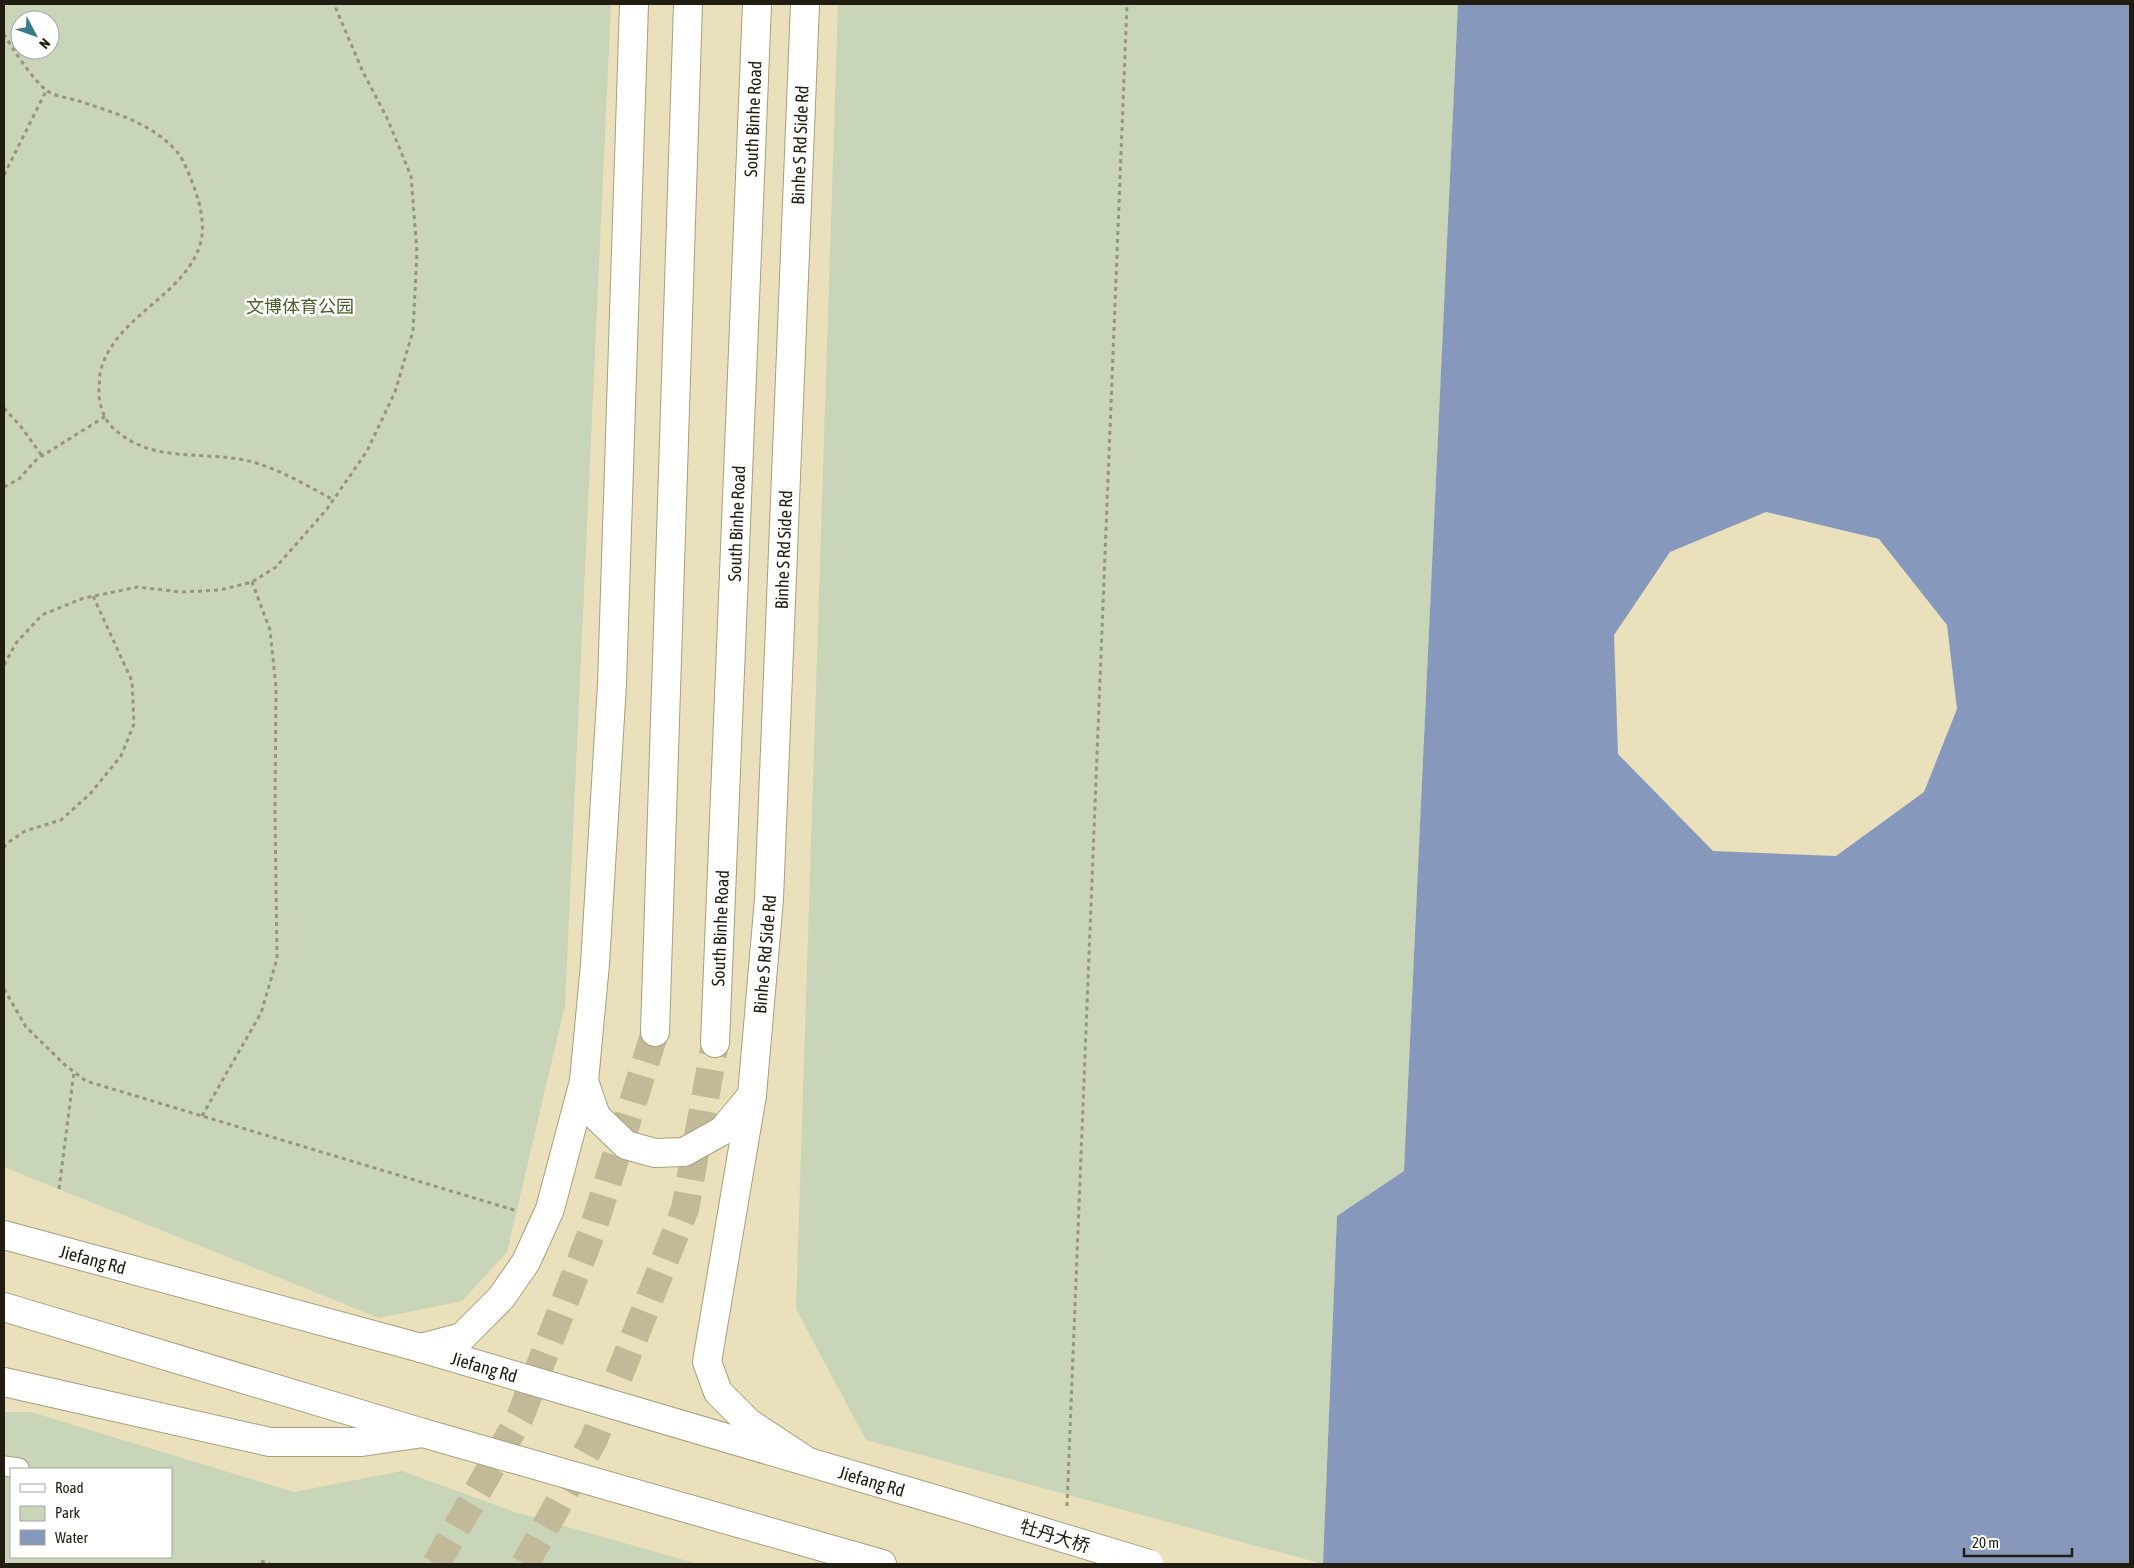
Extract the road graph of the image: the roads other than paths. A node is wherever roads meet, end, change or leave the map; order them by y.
1 (634, 4) edge
2 (688, 4) edge
3 (757, 4) edge
4 (805, 4) edge
5 (656, 1032) tunnel mouth
6 (715, 1043) tunnel mouth
7 (584, 1081) junction
8 (752, 1095) junction
9 (4, 1235) edge
10 (4, 1307) edge
11 (4, 1325) edge
12 (79, 1330) junction
13 (422, 1348) junction
14 (4, 1382) edge
15 (423, 1433) junction
16 (805, 1460) junction
17 (961, 1507) joint
18 (882, 1564) edge
19 (1149, 1564) edge

1 - 7 main road
2 - 5 main road
3 - 6 main road, South Binhe Road
4 - 8 main road, Binhe S Rd Side Rd
7 - 8 main road
7 - 13 main road
8 - 16 main road, Binhe S Rd Side Rd
9 - 13 main road, Jiefang Rd
10 - 12 main road
11 - 12 main road
12 - 15 main road
13 - 16 main road, Jiefang Rd
14 - 15 main road
15 - 18 main road
16 - 17 main road, Jiefang Rd
17 - 19 main road, 牡丹大桥, bridge

